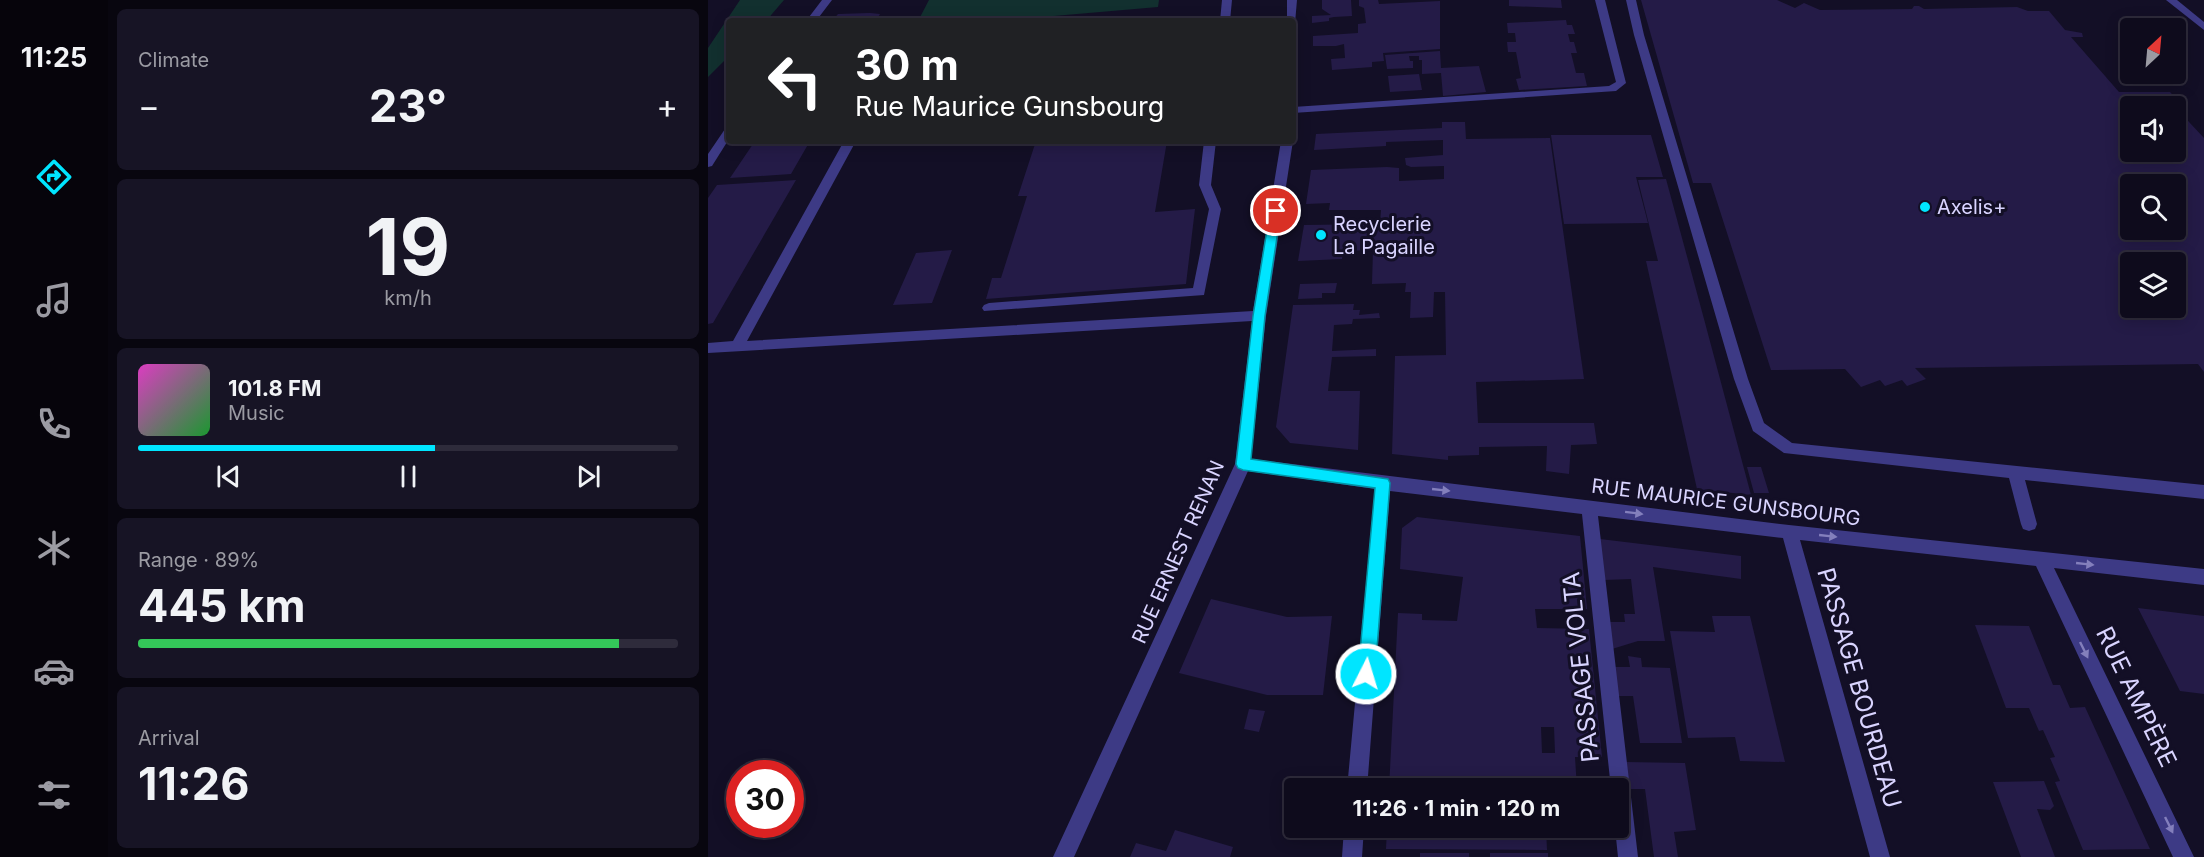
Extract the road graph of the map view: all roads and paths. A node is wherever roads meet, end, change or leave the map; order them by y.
1 (827, 0) edge
2 (1227, 0) edge
3 (1292, 0) edge
4 (1600, 0) edge
5 (1631, 0) edge
6 (2171, 0) edge
7 (813, 18) edge
8 (1225, 18) edge
9 (1292, 18) edge
10 (2204, 27) edge
11 (1296, 110) edge
12 (726, 136) edge
13 (848, 144) edge
14 (1210, 144) edge
15 (1287, 144) edge
16 (708, 163) edge
17 (1202, 280) junction
18 (1216, 281) dead end
19 (989, 308) dead end
20 (1259, 316) junction
21 (708, 348) edge
22 (736, 348) junction
23 (1243, 464) junction
24 (2015, 472) junction
25 (1383, 483) junction
26 (2204, 492) edge
27 (1589, 507) junction
28 (2029, 524) dead end
29 (1789, 532) junction
30 (2041, 559) junction
31 (2204, 577) edge
32 (1358, 778) edge
33 (1353, 838) edge
34 (1063, 857) edge
35 (1352, 857) edge
36 (1628, 857) edge
37 (1880, 857) edge
38 (2184, 857) edge

1 - 7 street
2 - 8 street
3 - 9 street
4 - 11 street
5 - 24 street
6 - 10 street
12 - 16 street
13 - 22 street
14 - 17 street
15 - 20 street, RUE ERNEST RENAN
17 - 18 street
17 - 19 street
20 - 22 street
20 - 23 street, RUE ERNEST RENAN
21 - 22 street
23 - 25 street, RUE MAURICE GUNSBOURG
23 - 34 street, RUE ERNEST RENAN
24 - 26 street
24 - 28 street
25 -> 27 street, RUE MAURICE GUNSBOURG
25 - 32 street
27 -> 29 street, RUE MAURICE GUNSBOURG
27 - 36 street, PASSAGE VOLTA
29 -> 30 street, RUE MAURICE GUNSBOURG
29 - 37 street, PASSAGE BOURDEAU
30 -> 31 street, RUE MAURICE GUNSBOURG
30 -> 38 street, RUE AMPÈRE
33 - 35 street

